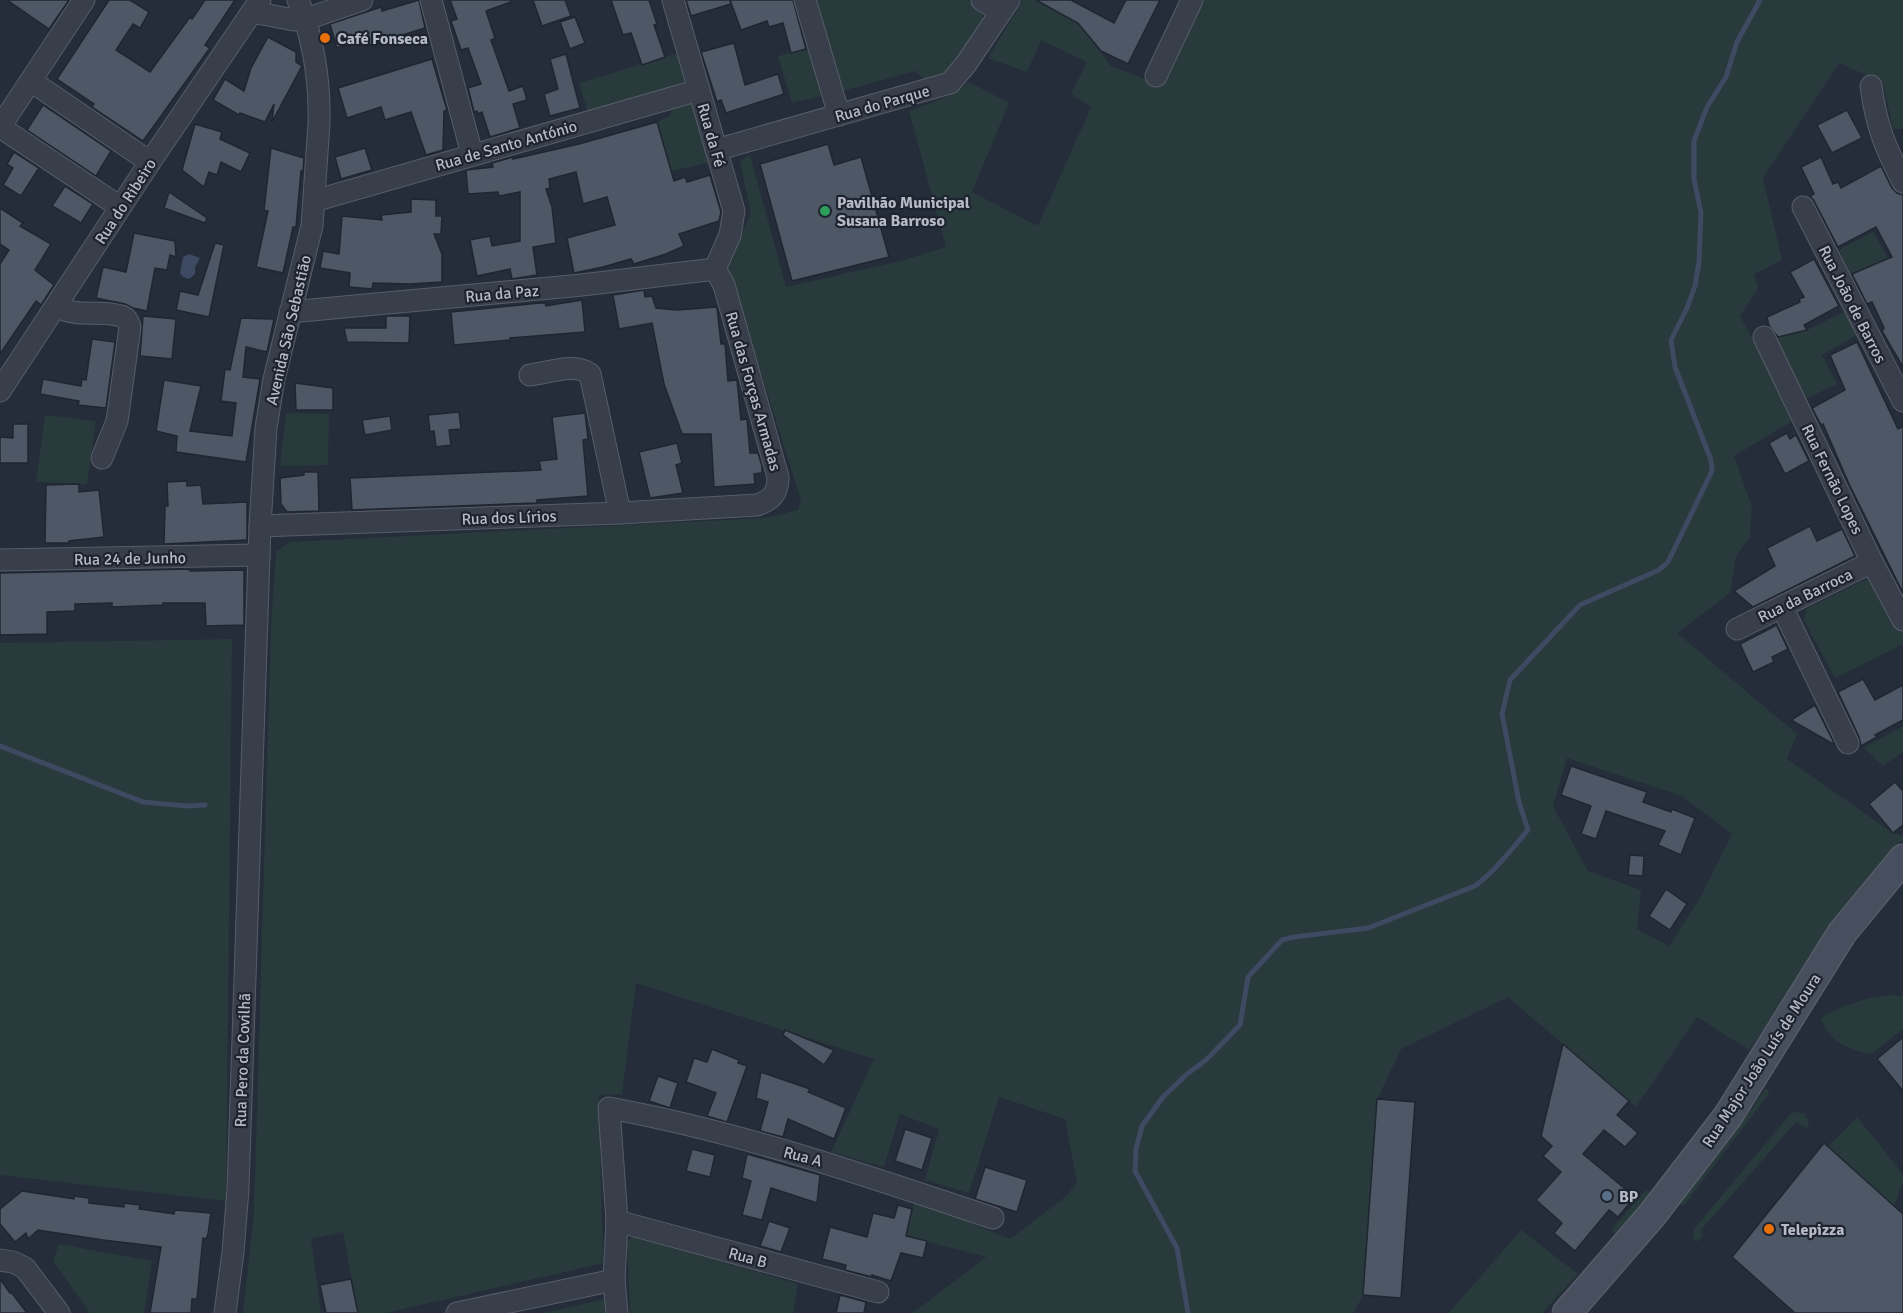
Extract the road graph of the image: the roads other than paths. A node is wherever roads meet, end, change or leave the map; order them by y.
1 (84, 0) edge
2 (362, 0) edge
3 (431, 0) edge
4 (673, 0) edge
5 (805, 0) edge
6 (982, 0) edge
7 (1192, 0) edge
8 (257, 6) edge
9 (1005, 6) edge
10 (302, 9) edge
11 (1155, 76) dead end
12 (31, 81) junction
13 (1871, 86) dead end
14 (699, 90) junction
15 (839, 116) junction
16 (0, 127) edge
17 (1894, 143) edge
18 (716, 150) junction
19 (472, 154) junction
20 (150, 162) junction
21 (1903, 182) edge
22 (314, 201) junction
23 (120, 207) junction
24 (1803, 207) dead end
25 (715, 269) junction
26 (57, 306) junction
27 (290, 312) junction
28 (1764, 338) dead end
29 (530, 375) dead end
30 (0, 391) edge
31 (1903, 401) edge
32 (102, 458) dead end
33 (757, 505) joint
34 (620, 513) junction
35 (260, 526) junction
36 (259, 555) junction
37 (0, 560) edge
38 (1872, 562) junction
39 (1782, 607) junction
40 (1903, 620) edge
41 (1737, 629) dead end
42 (1848, 743) dead end
43 (251, 807) joint
44 (1903, 859) edge
45 (993, 1218) dead end
46 (617, 1221) junction
47 (0, 1260) edge
48 (614, 1280) junction
49 (878, 1292) dead end
50 (59, 1313) edge
51 (225, 1313) edge
52 (457, 1313) edge
53 (617, 1313) edge
54 (1568, 1313) edge

1 - 12 street
2 - 10 street
3 - 19 street
4 - 14 street, Rua da Fé
5 - 15 street
6 - 9 street
7 - 11 street
8 - 10 street, Rua do Ribeiro
8 - 20 street, Rua do Ribeiro
9 - 15 street, Rua do Parque
10 - 22 street, Avenida São Sebastião
12 - 16 street
12 - 20 street
13 - 17 street
14 - 18 street, Rua da Fé
14 - 19 street, Rua de Santo António
15 - 18 street, Rua do Parque
16 - 23 street
17 - 21 street
18 - 25 street, Rua da Fé
19 - 22 street, Rua de Santo António
20 - 23 street, Rua do Ribeiro
22 - 27 street, Avenida São Sebastião
23 - 26 street, Rua do Ribeiro
24 - 31 street, Rua João de Barros
25 - 27 street, Rua da Paz
25 - 33 street, Rua das Forças Armadas
26 - 30 street, Rua do Ribeiro
26 - 32 street
27 - 35 street, Avenida São Sebastião
28 - 38 street, Rua Fernão Lopes
29 - 34 street
33 - 34 street, Rua dos Lírios
34 - 35 street, Rua dos Lírios
35 - 36 street, Avenida São Sebastião
36 - 37 street, Rua 24 de Junho
36 - 43 street, Avenida São Sebastião
38 - 39 street, Rua da Barroca
38 - 40 street, Rua Fernão Lopes
39 - 41 street, Rua da Barroca
39 - 42 street
43 - 51 street, Rua Pero da Covilhã
44 - 54 street, Rua Major João Luís de Moura
45 - 46 street, Rua A
46 - 48 street
46 - 49 street, Rua B
47 - 50 street
48 - 52 street
48 - 53 street

